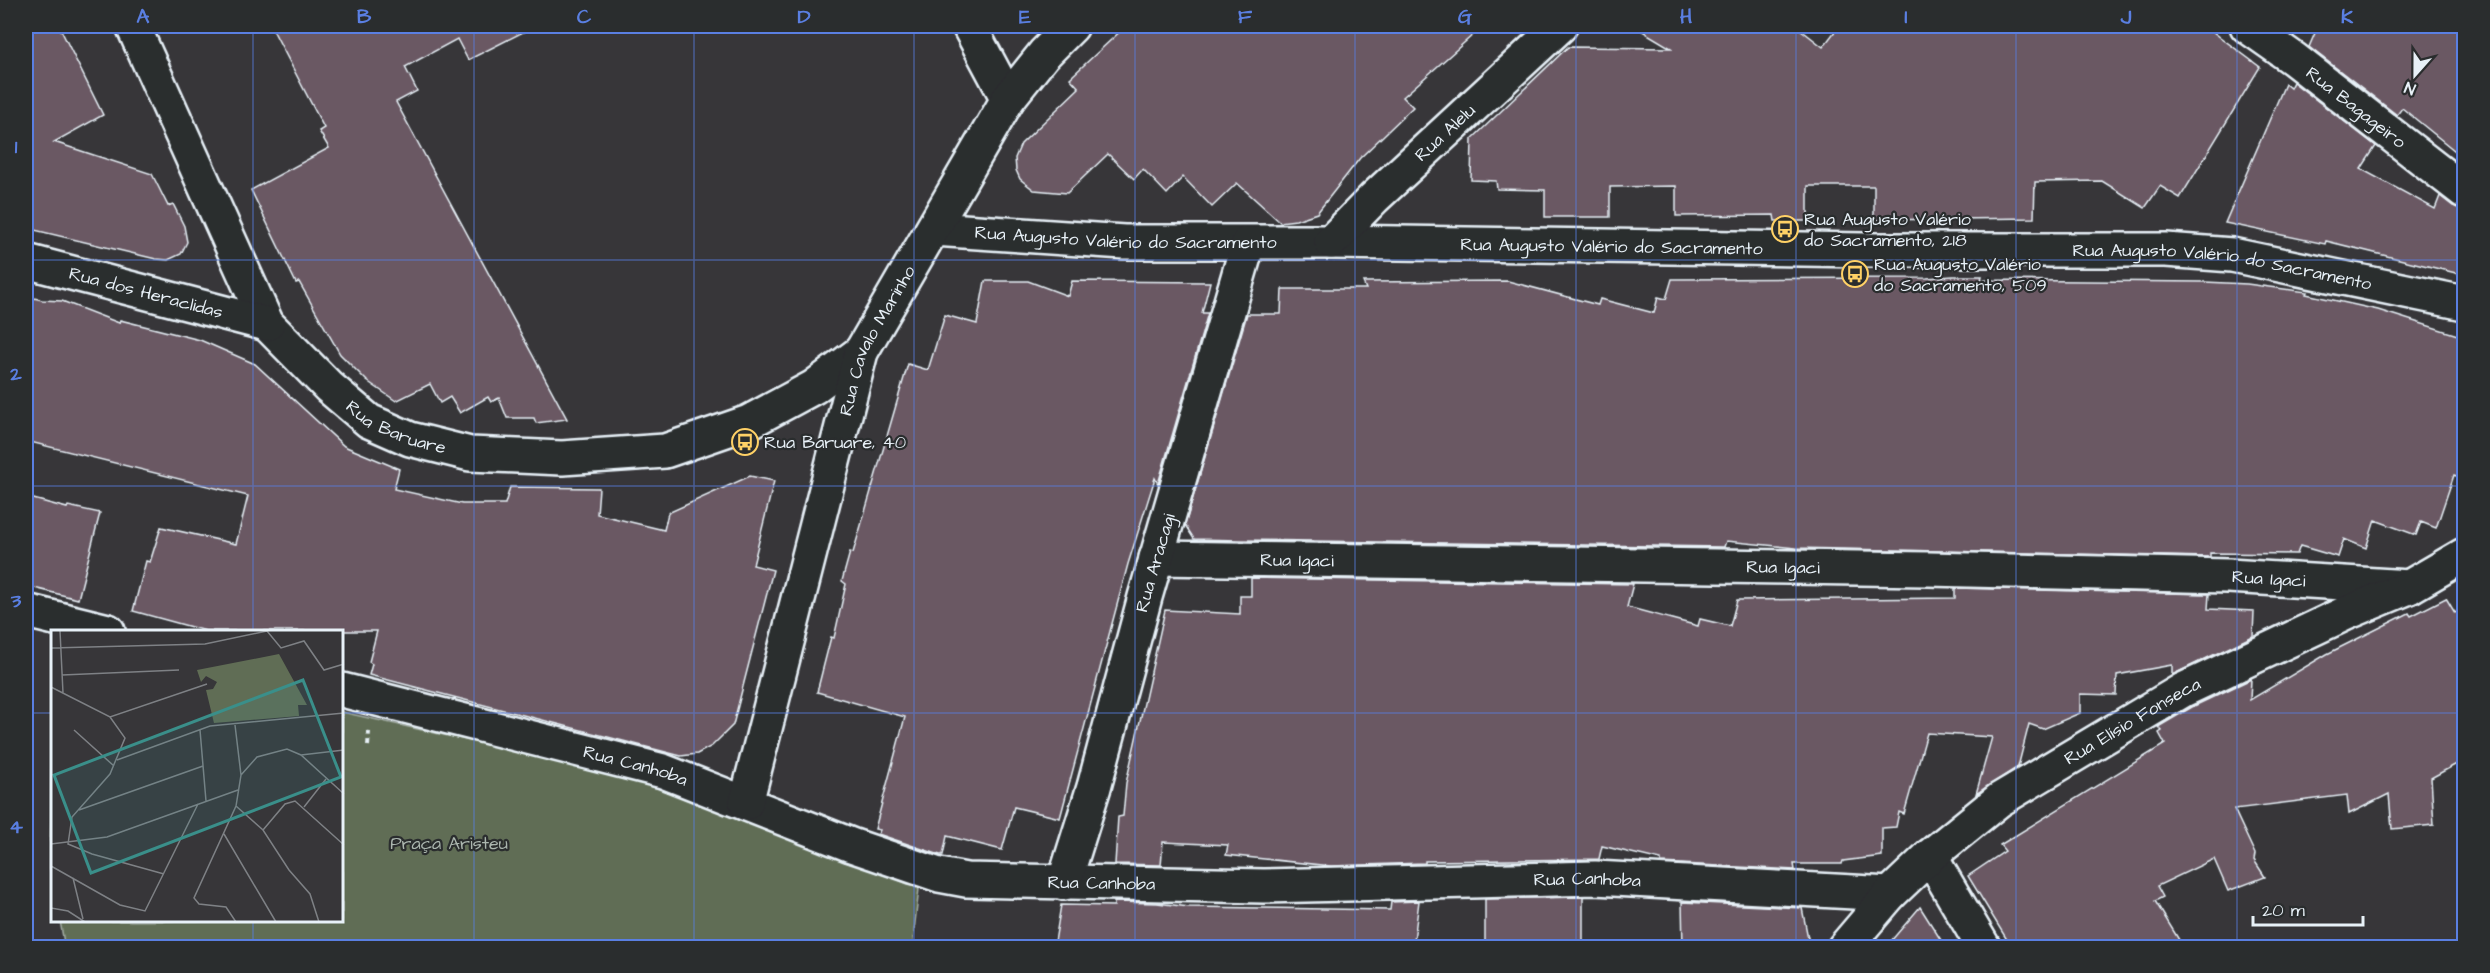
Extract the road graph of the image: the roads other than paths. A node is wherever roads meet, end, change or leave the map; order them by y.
1 (969, 26) edge
2 (1072, 26) edge
3 (1560, 26) edge
4 (2247, 26) edge
5 (136, 27) edge
6 (1008, 99) junction
7 (2464, 191) edge
8 (934, 230) junction
9 (1331, 242) junction
10 (1248, 243) junction
11 (26, 261) edge
12 (2464, 303) edge
13 (267, 324) junction
14 (861, 352) junction
15 (2464, 555) edge
16 (1156, 558) junction
17 (2409, 587) junction
18 (26, 611) edge
19 (104, 630) edge
20 (344, 691) edge
21 (746, 803) junction
22 (1930, 856) junction
23 (1064, 883) junction
24 (1890, 894) junction
25 (1844, 948) edge
26 (1984, 948) edge

1 - 6 street
2 - 6 street, Rua Cavalo Marinho
3 - 9 street, Rua Alelu
4 - 7 street, Rua Bagageiro
5 - 13 street, Rua Baruare
6 - 8 street, Rua Cavalo Marinho
8 - 10 street, Rua Augusto Valério do Sacramento
8 - 14 street, Rua Cavalo Marinho
9 - 10 street, Rua Augusto Valério do Sacramento
9 - 12 street, Rua Augusto Valério do Sacramento
10 - 16 street, Rua Aracagi
11 - 13 street, Rua dos Heraclidas
13 - 14 street, Rua Baruare
14 - 21 street, Rua Cavalo Marinho
15 - 17 street, Rua Elísio Fonseca
16 - 17 street, Rua Igaci
16 - 23 street, Rua Aracagi
17 - 22 street, Rua Elísio Fonseca
18 - 19 street
20 - 21 street, Rua Canhoba
21 - 23 street, Rua Canhoba
22 - 24 street, Rua Elísio Fonseca
22 - 26 street
23 - 24 street, Rua Canhoba
24 - 25 street, Rua Elísio Fonseca

